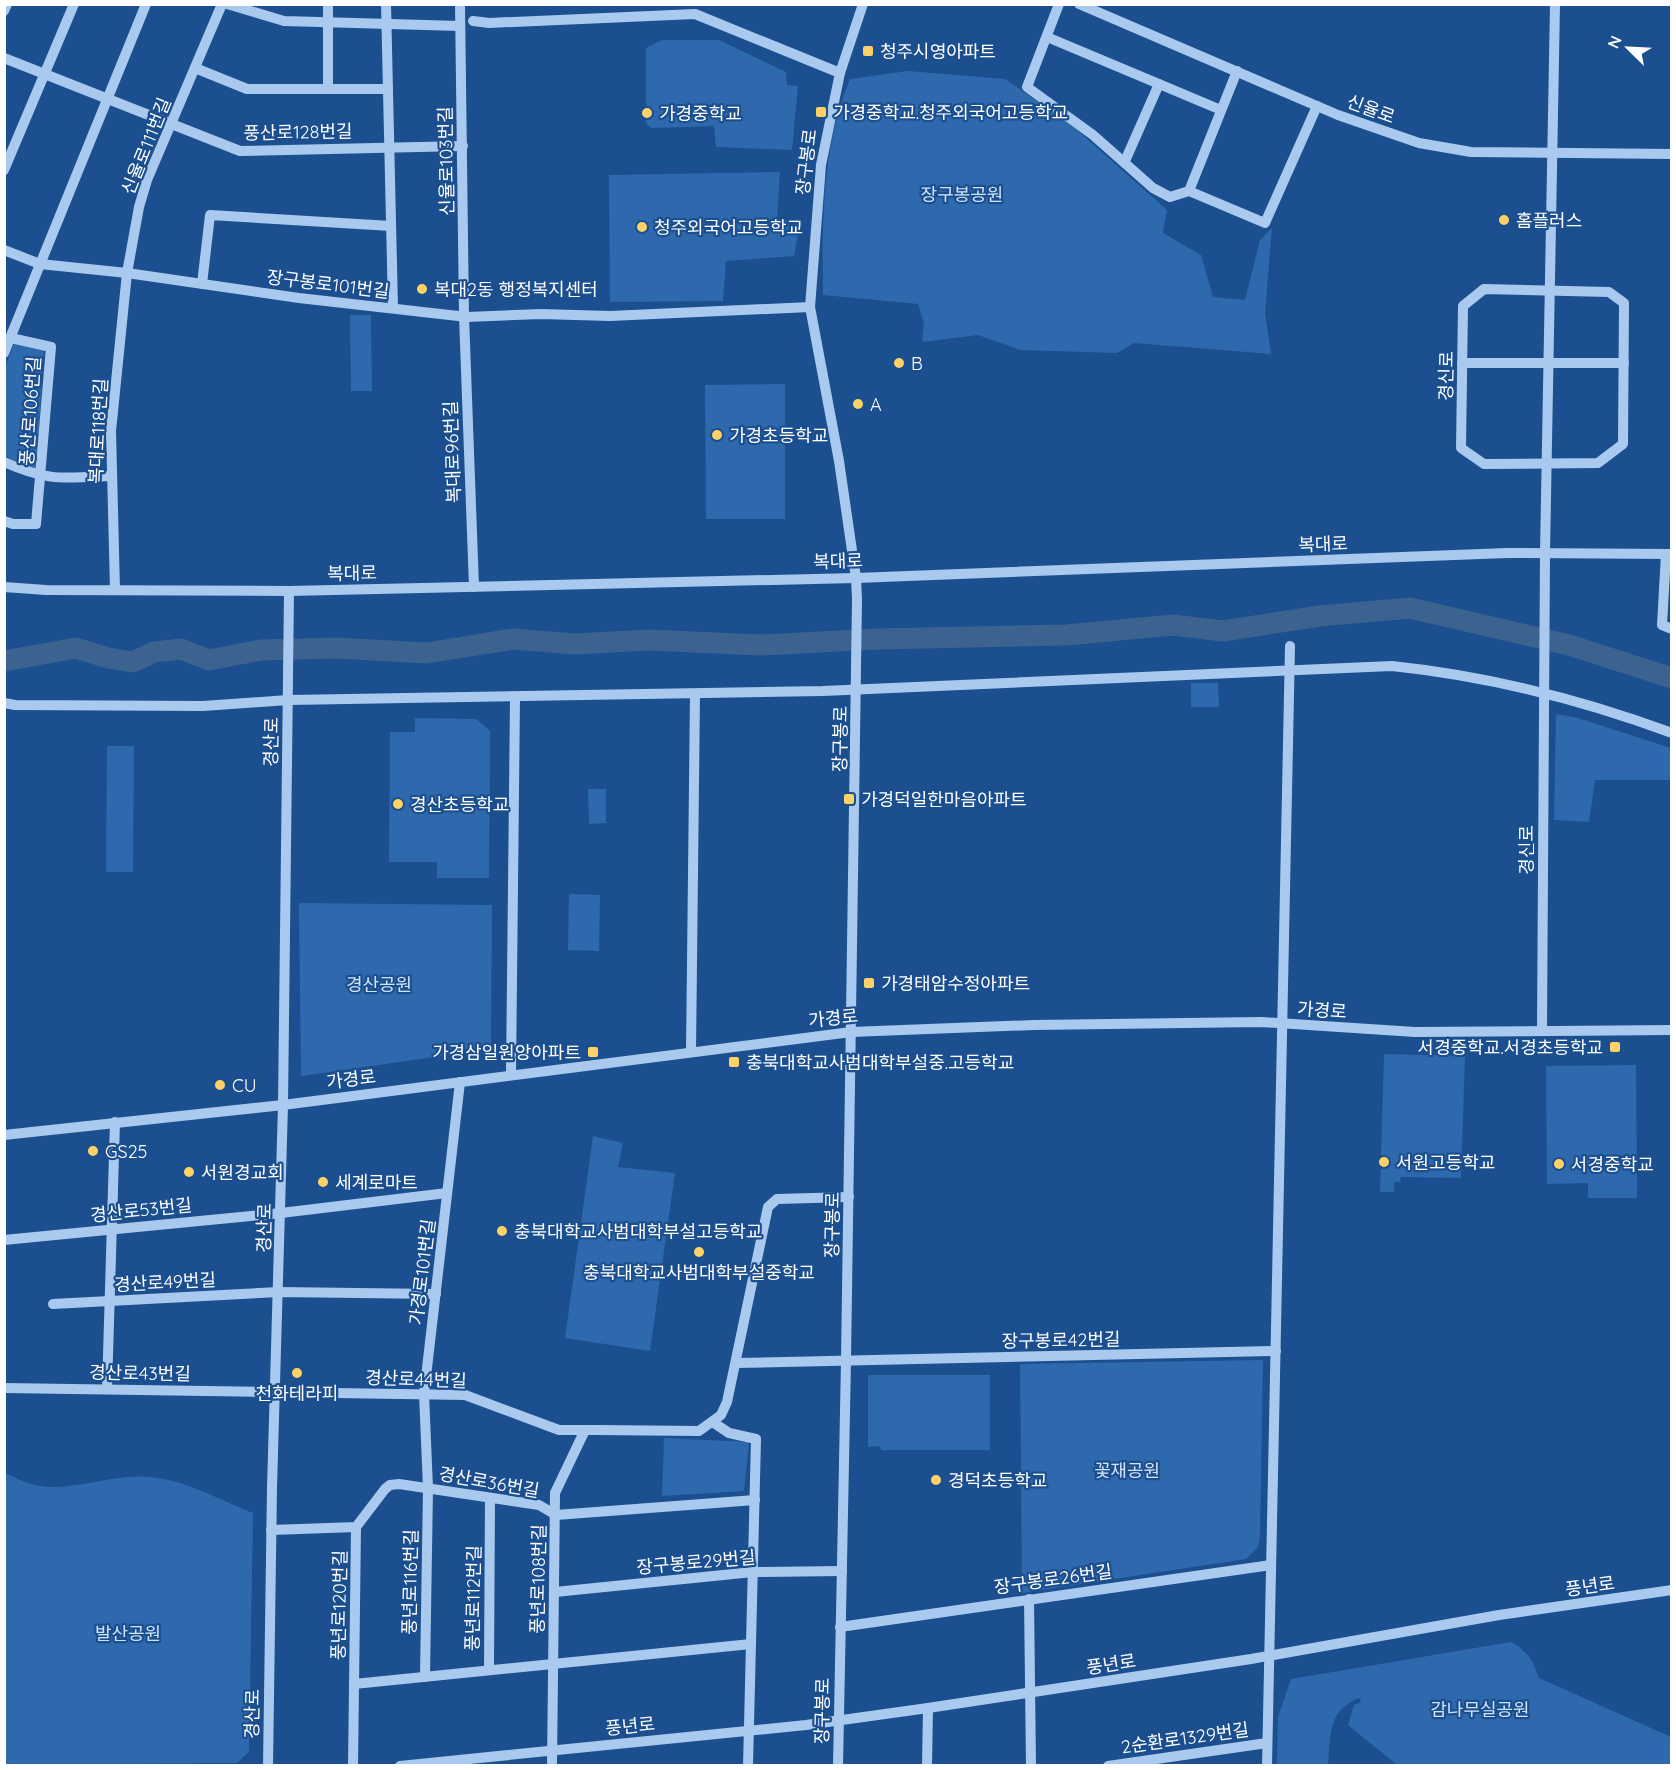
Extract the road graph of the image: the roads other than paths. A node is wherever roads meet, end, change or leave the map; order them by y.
1 (7, 4) edge
2 (74, 4) edge
3 (146, 4) edge
4 (222, 4) edge
5 (227, 4) edge
6 (328, 4) edge
7 (386, 4) edge
8 (460, 4) edge
9 (863, 4) edge
10 (1059, 4) edge
11 (1079, 4) edge
12 (1555, 4) edge
13 (696, 9) edge
14 (4, 11) edge
15 (473, 21) dead end
16 (328, 24) junction
17 (386, 25) junction
18 (460, 26) junction
19 (1047, 37) junction
20 (4, 58) edge
21 (195, 68) junction
22 (1237, 71) junction
23 (44, 73) junction
24 (840, 73) junction
25 (1159, 84) junction
26 (328, 89) junction
27 (388, 89) junction
28 (106, 99) junction
29 (1317, 106) junction
30 (1221, 110) junction
31 (172, 125) junction
32 (389, 146) junction
33 (463, 146) junction
34 (1553, 154) junction
35 (1671, 154) edge
36 (1125, 161) junction
37 (6, 166) edge
38 (1189, 191) junction
39 (391, 226) junction
40 (4, 250) edge
41 (40, 264) junction
42 (127, 273) junction
43 (202, 284) junction
44 (1550, 291) junction
45 (810, 307) junction
46 (393, 308) junction
47 (464, 316) junction
48 (11, 338) junction
49 (4, 353) edge
50 (1462, 363) junction
51 (1548, 363) junction
52 (1624, 363) junction
53 (4, 462) edge
54 (1546, 463) junction
55 (111, 476) junction
56 (41, 477) junction
57 (4, 521) edge
58 (1545, 553) junction
59 (1669, 554) edge
60 (856, 578) junction
61 (474, 586) junction
62 (4, 587) edge
63 (115, 590) junction
64 (289, 591) junction
65 (1671, 629) edge
66 (1290, 646) dead end
67 (1290, 672) junction
68 (857, 688) junction
69 (1544, 693) junction
70 (695, 694) junction
71 (288, 696) junction
72 (515, 698) junction
73 (4, 703) edge
74 (1671, 733) edge
75 (1282, 1024) junction
76 (1671, 1030) edge
77 (1542, 1031) junction
78 (851, 1032) junction
79 (691, 1052) junction
80 (511, 1074) junction
81 (460, 1082) junction
82 (283, 1105) junction
83 (115, 1122) junction
84 (4, 1135) edge
85 (447, 1193) junction
86 (849, 1197) junction
87 (281, 1213) junction
88 (112, 1230) junction
89 (4, 1240) edge
90 (279, 1292) junction
91 (436, 1294) junction
92 (110, 1301) junction
93 (53, 1304) dead end
94 (1276, 1351) junction
95 (846, 1361) junction
96 (736, 1363) junction
97 (4, 1388) edge
98 (107, 1389) junction
99 (275, 1391) junction
100 (424, 1394) junction
101 (714, 1423) junction
102 (585, 1430) junction
103 (428, 1488) junction
104 (490, 1498) junction
105 (755, 1500) junction
106 (556, 1515) junction
107 (356, 1527) junction
108 (272, 1530) junction
109 (1271, 1564) junction
110 (753, 1572) junction
111 (842, 1572) junction
112 (1671, 1590) edge
113 (555, 1592) junction
114 (1029, 1599) junction
115 (840, 1627) junction
116 (752, 1644) junction
117 (1269, 1656) junction
118 (554, 1664) junction
119 (489, 1670) junction
120 (425, 1677) junction
121 (354, 1684) junction
122 (1032, 1693) junction
123 (928, 1708) junction
124 (838, 1720) junction
125 (749, 1730) junction
126 (1267, 1743) junction
127 (552, 1751) junction
128 (268, 1766) edge
129 (353, 1766) edge
130 (399, 1766) edge
131 (552, 1766) edge
132 (748, 1766) edge
133 (837, 1766) edge
134 (927, 1766) edge
135 (1031, 1766) edge
136 (1108, 1766) edge
137 (1267, 1766) edge

1 - 14 street
2 - 23 street
3 - 28 street
4 - 21 street, 신율로111번길
5 - 16 street
6 - 16 street
7 - 17 street
8 - 18 street, 신율로103번길
9 - 24 street, 장구봉로
10 - 19 street
11 - 22 street, 신율로
12 - 34 street
13 - 15 street
13 - 24 street
16 - 17 street
16 - 26 street
17 - 18 street
17 - 27 street
18 - 33 street, 신율로103번길
19 - 25 street
19 - 36 street
20 - 23 street, 풍산로128번길
21 - 26 street
21 - 31 street, 신율로111번길
22 - 29 street, 신율로
22 - 30 street
23 - 28 street, 풍산로128번길
23 - 37 street
24 - 45 street, 장구봉로
25 - 30 street
25 - 36 street
26 - 27 street
27 - 32 street
28 - 31 street, 풍산로128번길
28 - 41 street, 풍산로106번길
29 - 34 street, 신율로
29 - 38 street
30 - 38 street
31 - 32 street, 풍산로128번길
31 - 42 street, 신율로111번길
32 - 33 street, 풍산로128번길
32 - 39 street
33 - 47 street, 신율로103번길
34 - 35 street, 신율로
34 - 44 street
36 - 38 street
39 - 43 street
39 - 46 street
40 - 41 street, 장구봉로101번길
41 - 42 street, 장구봉로101번길
41 - 48 street, 풍산로106번길
42 - 43 street, 장구봉로101번길
42 - 55 street, 복대로118번길
43 - 46 street, 장구봉로101번길
44 - 50 street, 경신로
44 - 51 street
44 - 52 street, 경신로
45 - 47 street, 장구봉로101번길
45 - 60 street, 장구봉로
46 - 47 street, 장구봉로101번길
47 - 61 street, 복대로96번길
48 - 49 street, 풍산로106번길
48 - 56 street, 풍산로106번길
50 - 51 street
50 - 54 street, 경신로
51 - 52 street
51 - 54 street
52 - 54 street, 경신로
53 - 56 street, 풍산로106번길
54 - 58 street
55 - 56 street, 풍산로106번길
55 - 63 street, 복대로118번길
56 - 57 street
58 - 59 street, 복대로
58 - 60 street, 복대로
58 - 69 street, 경신로
59 - 65 street
60 - 61 street, 복대로
60 - 68 street, 장구봉로
61 - 64 street, 복대로
62 - 63 street, 복대로
63 - 64 street, 복대로
64 - 71 street, 경산로
66 - 67 street
67 - 68 street
67 - 69 street
67 - 75 street
68 - 70 street
68 - 78 street, 장구봉로
69 - 74 street
69 - 77 street, 경신로
70 - 72 street
70 - 79 street
71 - 72 street
71 - 73 street
71 - 82 street, 경산로
72 - 80 street
75 - 77 street, 가경로
75 - 78 street, 가경로
75 - 94 street
76 - 77 street, 가경로
78 - 79 street, 가경로
78 - 86 street, 장구봉로
79 - 80 street, 가경로
80 - 81 street, 가경로
81 - 82 street, 가경로
81 - 85 street, 가경로101번길
82 - 83 street, 가경로
82 - 87 street, 경산로
83 - 84 street, 가경로
83 - 88 street
85 - 87 street, 경산로53번길
85 - 91 street, 가경로101번길
86 - 95 street, 장구봉로
86 - 96 street
87 - 88 street, 경산로53번길
87 - 90 street, 경산로
88 - 89 street, 경산로53번길
88 - 92 street
90 - 91 street, 경산로49번길
90 - 92 street, 경산로49번길
90 - 99 street, 경산로
91 - 100 street, 가경로101번길
92 - 93 street, 경산로49번길
92 - 98 street
94 - 95 street, 장구봉로42번길
94 - 109 street
95 - 96 street, 장구봉로42번길
95 - 111 street, 장구봉로
96 - 101 street
97 - 98 street, 경산로43번길
98 - 99 street, 경산로43번길
99 - 100 street, 경산로44번길
99 - 108 street, 경산로
100 - 102 street, 경산로44번길
100 - 103 street, 가경로101번길
101 - 102 street, 경산로44번길
101 - 105 street
102 - 106 street, 풍년로108번길
103 - 104 street, 경산로36번길
103 - 107 street, 경산로36번길
103 - 120 street, 풍년로116번길
104 - 106 street, 경산로36번길
104 - 119 street, 풍년로112번길
105 - 106 street, 경산로36번길
105 - 110 street
106 - 113 street, 풍년로108번길
107 - 108 street
107 - 121 street, 풍년로120번길
108 - 128 street, 경산로
109 - 114 street, 장구봉로26번길
109 - 117 street
110 - 111 street, 장구봉로29번길
110 - 113 street, 장구봉로29번길
110 - 116 street
111 - 115 street, 장구봉로
112 - 117 street, 풍년로
113 - 118 street, 풍년로108번길
114 - 115 street, 장구봉로26번길
114 - 122 street
115 - 124 street, 장구봉로
116 - 118 street
116 - 125 street
117 - 122 street, 풍년로
117 - 126 street
118 - 119 street
118 - 127 street, 풍년로108번길
119 - 120 street, 풍년로112번길
120 - 121 street, 풍년로120번길
121 - 129 street, 풍년로120번길
122 - 123 street, 풍년로
122 - 135 street
123 - 124 street, 풍년로
123 - 134 street
124 - 125 street, 풍년로
124 - 133 street, 장구봉로
125 - 127 street, 풍년로
125 - 132 street
126 - 136 street, 2순환로1329번길
126 - 137 street
127 - 130 street, 풍년로
127 - 131 street

